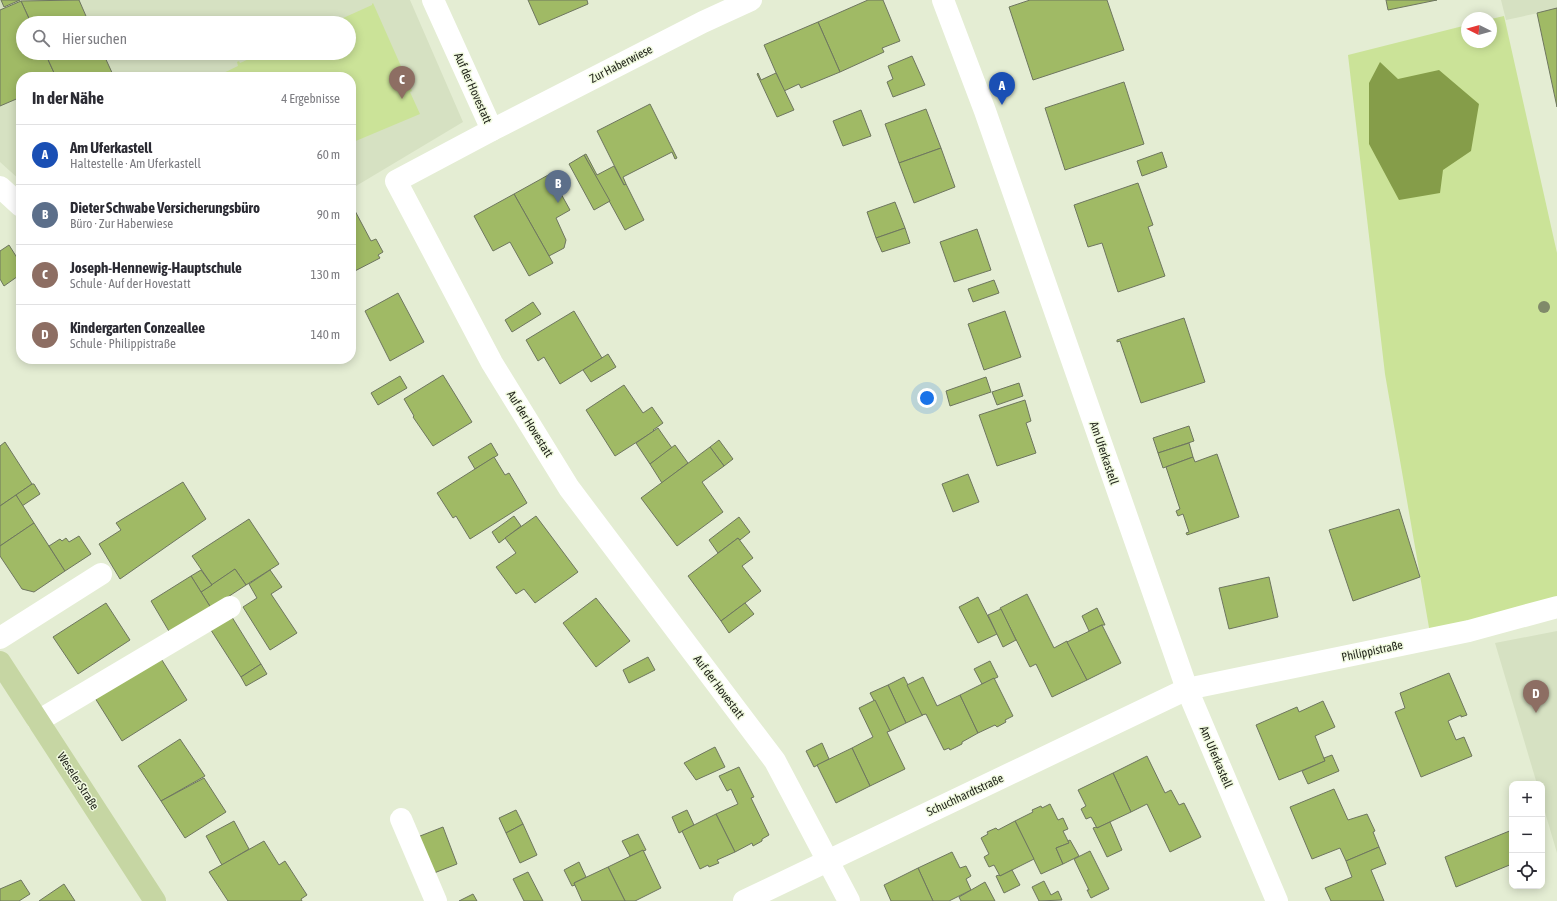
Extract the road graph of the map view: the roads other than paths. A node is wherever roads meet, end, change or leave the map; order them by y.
1 (433, 0) edge
2 (751, 0) edge
3 (943, 0) edge
4 (492, 130) junction
5 (0, 187) edge
6 (16, 201) edge
7 (101, 574) dead end
8 (230, 607) dead end
9 (1557, 607) edge
10 (0, 638) edge
11 (0, 662) edge
12 (1187, 689) junction
13 (38, 721) junction
14 (401, 819) dead end
15 (828, 860) junction
16 (155, 901) edge
17 (436, 901) edge
18 (744, 901) edge
19 (849, 901) edge
20 (1278, 901) edge

1 - 4 street, Auf der Hovestatt
2 - 4 street, Zur Haberwiese
3 - 12 street, Am Uferkastell
4 - 15 street, Auf der Hovestatt
5 - 6 street
7 - 10 street
8 - 13 street
9 - 12 street, Philippistraße
11 - 13 main road, Weseler Straße
12 - 15 street, Schuchhardtstraße
12 - 20 street, Am Uferkastell
13 - 16 main road, Weseler Straße
14 - 17 street
15 - 18 street, Schuchhardtstraße
15 - 19 street

